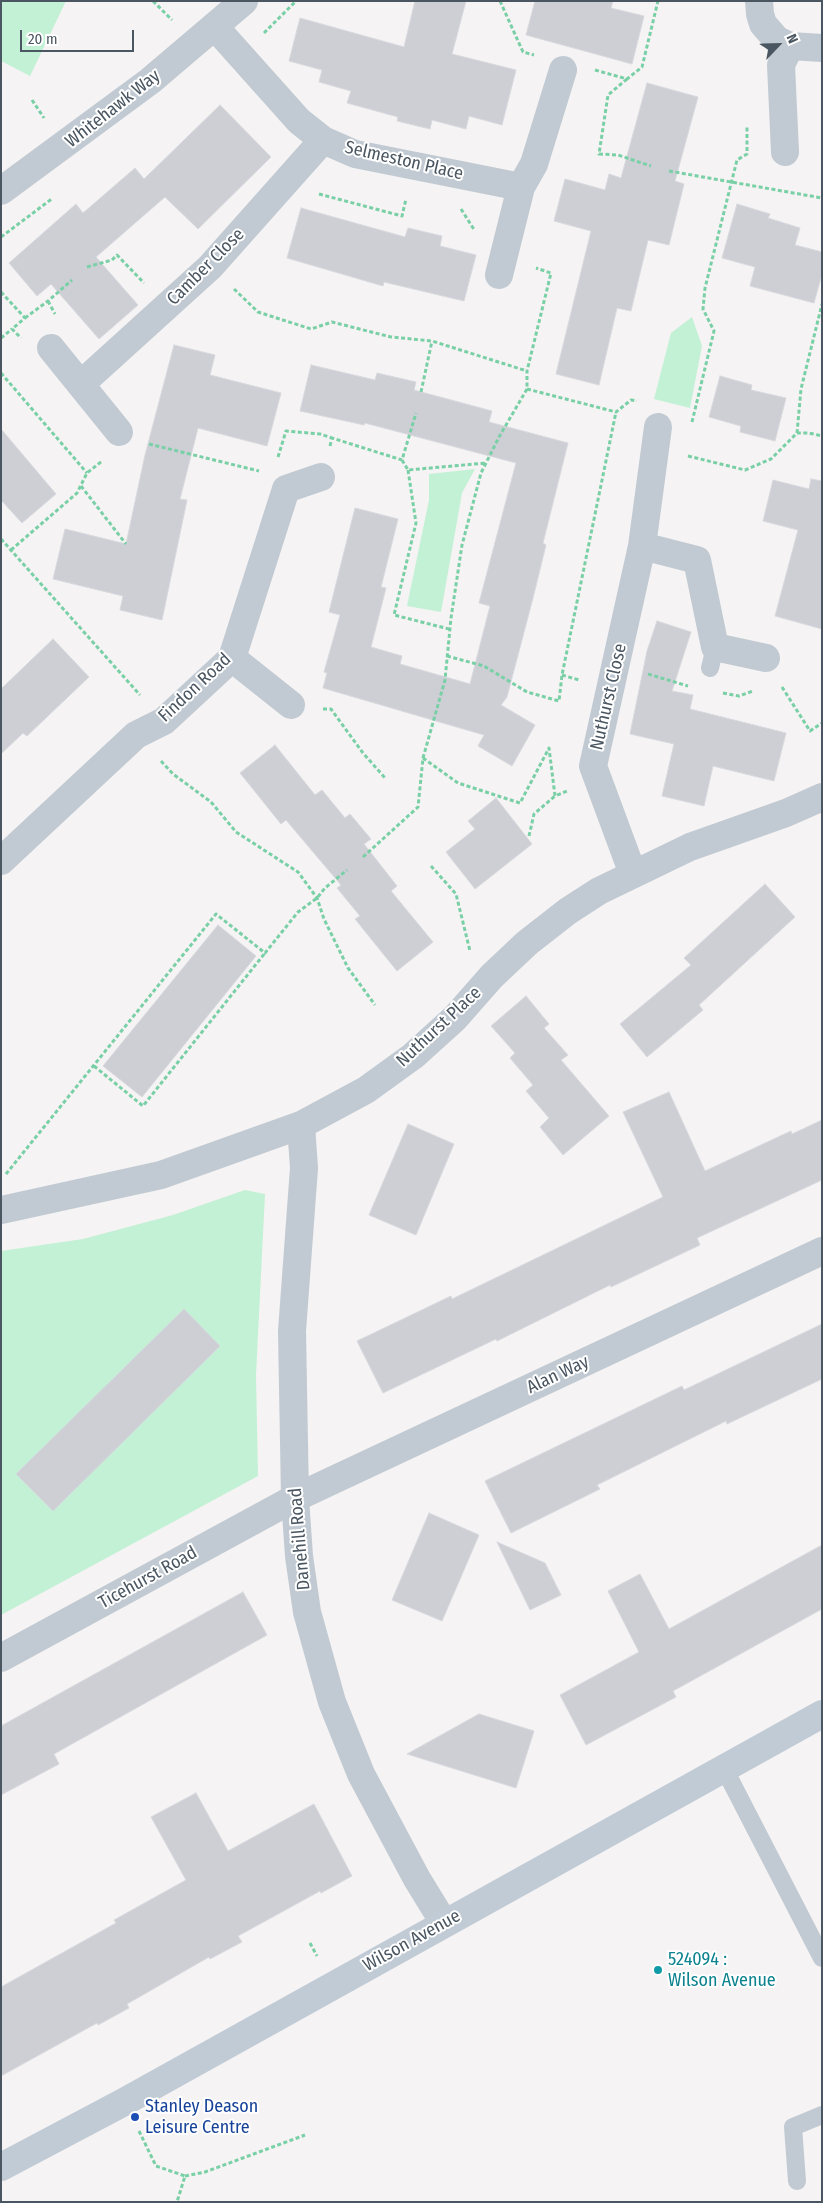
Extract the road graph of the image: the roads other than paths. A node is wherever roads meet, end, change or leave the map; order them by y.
1 (244, 1) edge
2 (759, 1) edge
3 (215, 27) junction
4 (790, 46) junction
5 (822, 48) edge
6 (565, 66) road end
7 (323, 140) junction
8 (785, 152) dead end
9 (521, 187) junction
10 (1, 192) edge
11 (499, 275) dead end
12 (51, 348) dead end
13 (81, 384) junction
14 (119, 432) dead end
15 (656, 439) road end
16 (321, 477) road end
17 (642, 546) junction
18 (232, 658) junction
19 (766, 658) dead end
20 (291, 705) road end
21 (822, 797) edge
22 (1, 861) edge
23 (633, 874) junction
24 (301, 1125) junction
25 (1, 1210) edge
26 (822, 1251) edge
27 (295, 1498) junction
28 (1, 1658) edge
29 (822, 1714) edge
30 (724, 1768) junction
31 (444, 1923) junction
32 (822, 1958) edge
33 (822, 2115) edge
34 (1, 2167) edge
35 (797, 2181) dead end

1 - 3 street, Whitehawk Way
2 - 4 street
3 - 7 street, Selmeston Place
3 - 10 street, Whitehawk Way
4 - 5 street
4 - 8 street
6 - 9 street
7 - 9 street, Selmeston Place
7 - 13 street, Camber Close
9 - 11 street
12 - 13 street
13 - 14 street
15 - 17 street, Nuthurst Close
16 - 18 street, Findon Road
17 - 19 street
17 - 23 street, Nuthurst Close
18 - 20 street
18 - 22 street, Findon Road
21 - 23 street, Nuthurst Place
23 - 24 street, Nuthurst Place
24 - 25 street, Nuthurst Place
24 - 27 street, Danehill Road
26 - 27 street, Alan Way
27 - 28 street, Ticehurst Road
27 - 31 street, Danehill Road
29 - 30 street, Wilson Avenue
30 - 31 street, Wilson Avenue
30 - 32 lane
31 - 34 street, Wilson Avenue
33 - 35 lane

